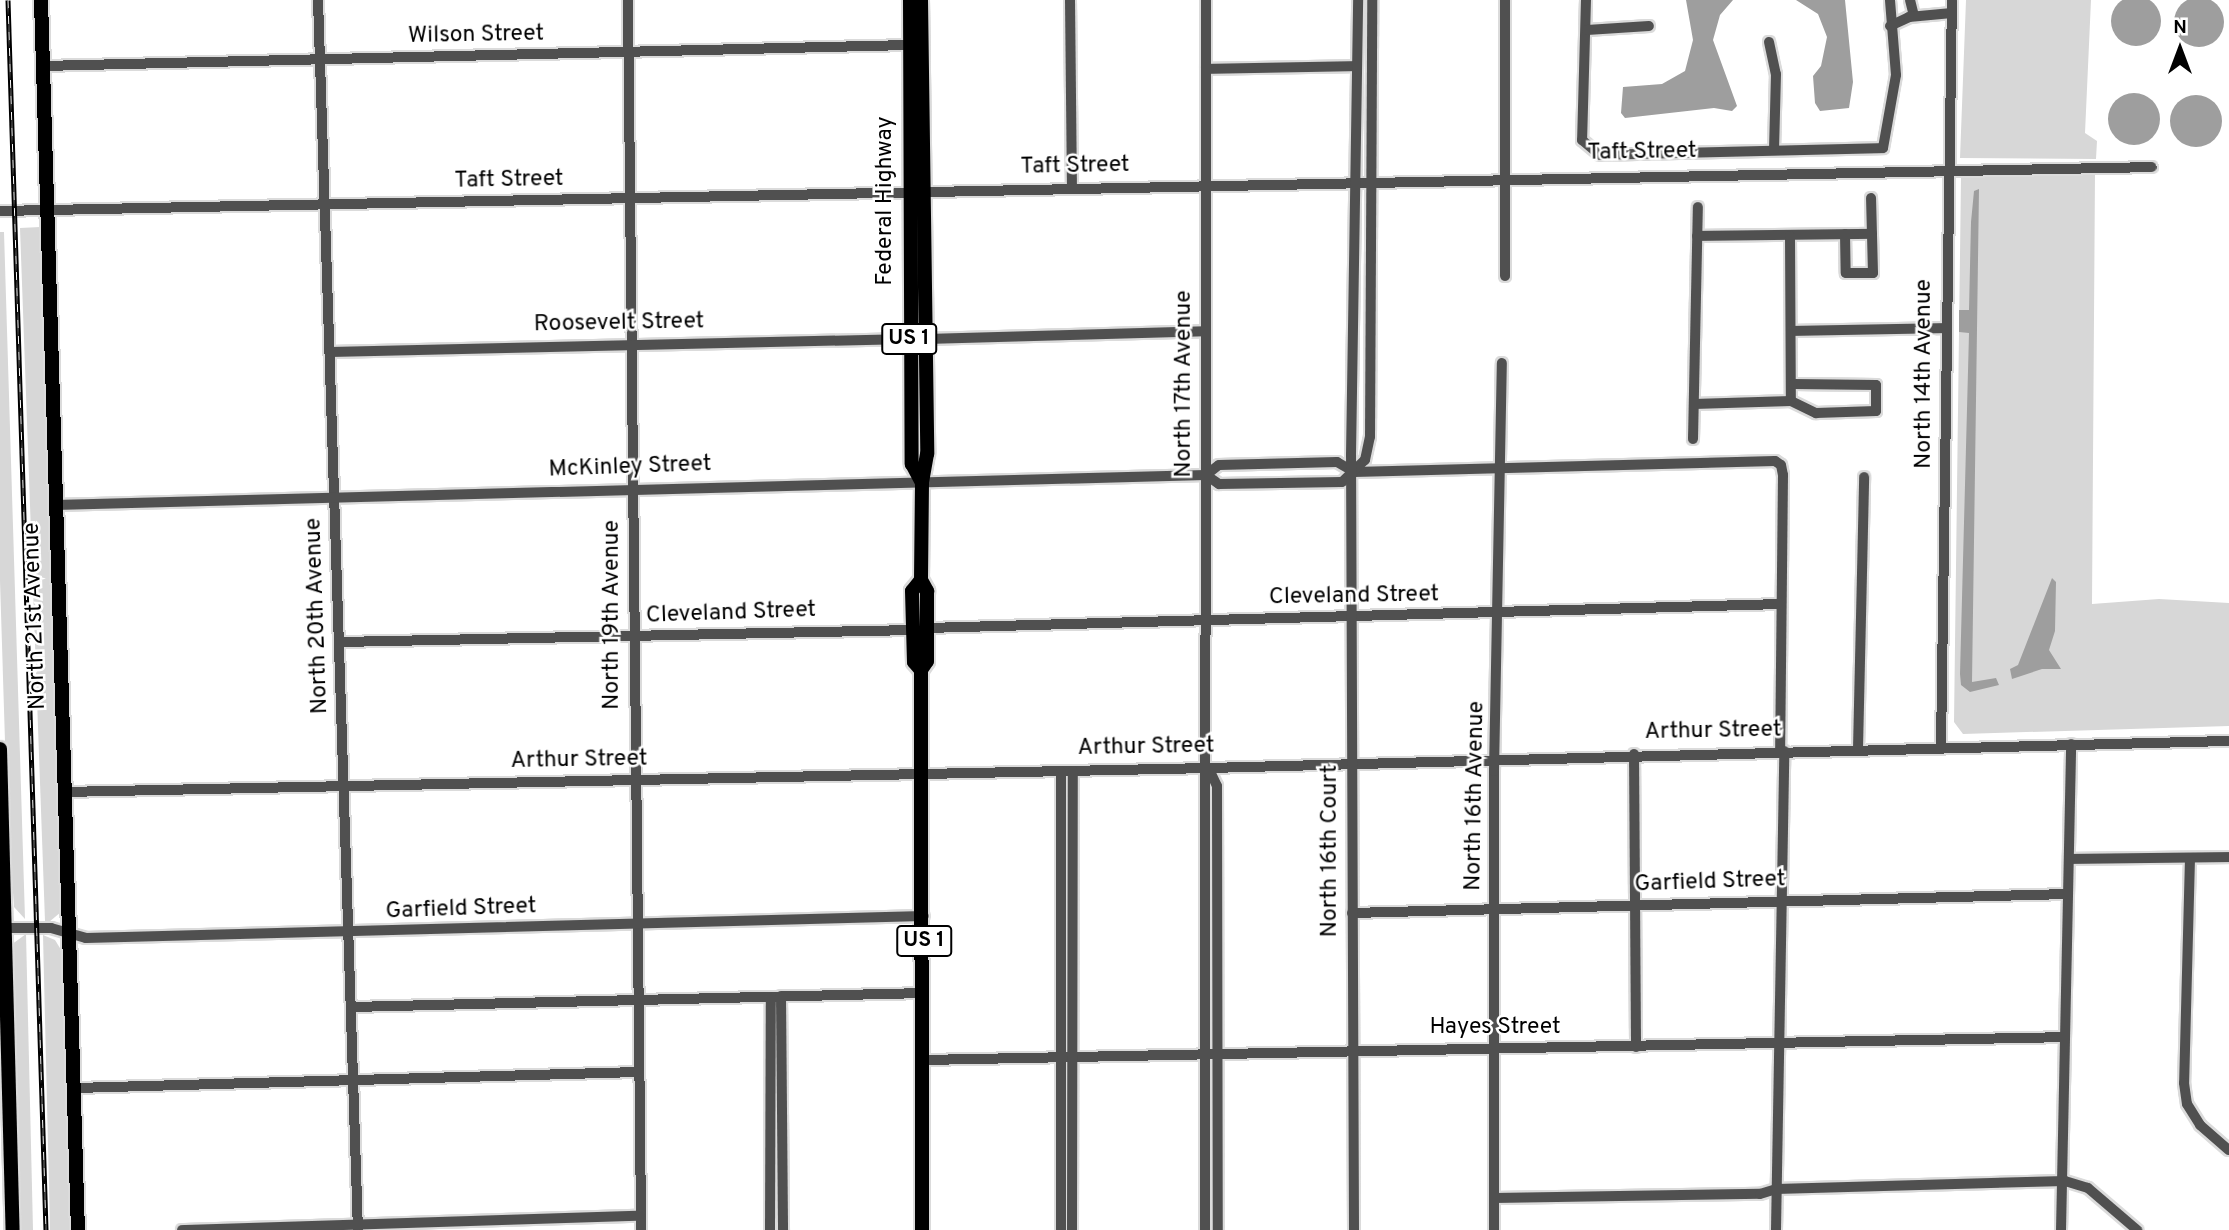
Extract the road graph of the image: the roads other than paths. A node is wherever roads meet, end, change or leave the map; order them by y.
1 (41, 0) edge
2 (318, 0) edge
3 (628, 0) edge
4 (910, 0) edge
5 (921, 0) edge
6 (1070, 0) edge
7 (1206, 0) edge
8 (1358, 0) edge
9 (1372, 0) edge
10 (1505, 0) edge
11 (1586, 0) edge
12 (1890, 0) edge
13 (1910, 0) edge
14 (1952, 0) edge
15 (1952, 13) junction
16 (1914, 16) junction
17 (1648, 26) dead end
18 (1890, 26) junction
19 (1587, 30) junction
20 (1769, 42) dead end
21 (910, 45) junction
22 (629, 54) junction
23 (320, 60) junction
24 (43, 66) junction
25 (1357, 66) junction
26 (1206, 69) junction
27 (1774, 150) junction
28 (2152, 167) dead end
29 (1948, 169) junction
30 (1504, 177) junction
31 (1357, 181) junction
32 (1372, 181) junction
33 (1206, 184) junction
34 (1072, 188) junction
35 (915, 192) junction
36 (1871, 198) dead end
37 (631, 200) junction
38 (326, 205) junction
39 (1698, 207) dead end
40 (47, 210) junction
41 (0, 211) edge
42 (1845, 234) junction
43 (1872, 234) junction
44 (1697, 236) junction
45 (1790, 236) junction
46 (1506, 276) dead end
47 (1945, 328) junction
48 (1205, 331) junction
49 (1794, 331) junction
50 (909, 339) junction
51 (926, 339) junction
52 (631, 345) junction
53 (330, 352) junction
54 (1502, 363) dead end
55 (1794, 384) junction
56 (1791, 401) junction
57 (1694, 404) junction
58 (1693, 439) dead end
59 (1369, 448) junction
60 (1501, 469) junction
61 (1383, 471) junction
62 (1354, 472) junction
63 (1206, 475) junction
64 (1864, 477) dead end
65 (922, 483) junction
66 (633, 488) junction
67 (335, 498) junction
68 (55, 505) junction
69 (1781, 604) junction
70 (1500, 615) junction
71 (1351, 618) junction
72 (1208, 622) junction
73 (920, 629) junction
74 (634, 638) junction
75 (341, 642) junction
76 (2229, 741) edge
77 (2071, 744) junction
78 (1941, 747) junction
79 (0, 749) edge
80 (1858, 749) junction
81 (1782, 751) junction
82 (1634, 754) junction
83 (1495, 759) junction
84 (1352, 762) junction
85 (1209, 768) junction
86 (1067, 771) junction
87 (923, 775) junction
88 (635, 781) junction
89 (345, 785) junction
90 (64, 792) junction
91 (1, 796) edge
92 (2229, 857) edge
93 (2190, 858) junction
94 (2070, 859) junction
95 (2068, 894) junction
96 (1782, 902) junction
97 (1635, 906) junction
98 (1495, 909) junction
99 (1352, 912) junction
100 (924, 916) junction
101 (636, 926) junction
102 (2, 928) edge
103 (350, 934) junction
104 (70, 935) junction
105 (924, 993) junction
106 (776, 997) junction
107 (638, 1000) junction
108 (352, 1007) junction
109 (2065, 1037) junction
110 (1778, 1044) junction
111 (1496, 1047) junction
112 (1636, 1047) junction
113 (1352, 1050) junction
114 (1216, 1053) junction
115 (1203, 1054) junction
116 (1066, 1056) junction
117 (925, 1060) junction
118 (639, 1072) junction
119 (6, 1082) edge
120 (355, 1082) junction
121 (76, 1088) junction
122 (2229, 1150) edge
123 (2064, 1181) junction
124 (1776, 1189) junction
125 (1494, 1198) junction
126 (640, 1216) junction
127 (358, 1228) edge
128 (13, 1230) edge
129 (78, 1230) edge
130 (182, 1230) edge
131 (641, 1230) edge
132 (770, 1230) edge
133 (783, 1230) edge
134 (922, 1230) edge
135 (1061, 1230) edge
136 (1072, 1230) edge
137 (1205, 1230) edge
138 (1218, 1230) edge
139 (1354, 1230) edge
140 (1494, 1230) edge
141 (1776, 1230) edge
142 (2061, 1230) edge
143 (2137, 1230) edge

1 - 24 main road, North 21st Avenue
2 - 23 street, North 20th Avenue
3 - 22 street, North 19th Avenue
4 - 21 main road, Federal Highway / US 1
5 - 35 main road, Federal Highway / US 1
6 - 34 street
7 - 26 street, North 17th Avenue
8 - 25 street, North 16th Court
9 - 32 street
10 - 30 street
11 - 19 street
12 - 18 street
13 - 16 street
14 - 15 street, North 14th Avenue
15 - 16 street
15 - 29 street, North 14th Avenue
16 - 18 street
17 - 19 street
18 - 27 street
19 - 27 street
20 - 27 street
21 - 22 street, Wilson Street
21 - 35 main road, Federal Highway / US 1
22 - 23 street, Wilson Street
22 - 37 street, North 19th Avenue
23 - 24 street, Wilson Street
23 - 38 street, North 20th Avenue
24 - 40 main road, North 21st Avenue
25 - 26 street
25 - 31 street, North 16th Court
26 - 33 street, North 17th Avenue
28 - 29 street, Taft Street
29 - 30 street, Taft Street
29 - 47 street, North 14th Avenue
30 - 32 street, Taft Street
30 - 46 street
31 - 32 street, Taft Street
31 - 33 street, Taft Street
31 - 62 street, North 16th Court
32 - 59 street
33 - 34 street, Taft Street
33 - 48 street, North 17th Avenue
34 - 35 street, Taft Street
35 - 37 street, Taft Street
35 - 50 main road, Federal Highway / US 1
35 - 51 main road, Federal Highway / US 1
36 - 43 street
37 - 38 street, Taft Street
37 - 52 street, North 19th Avenue
38 - 40 street, Taft Street
38 - 53 street, North 20th Avenue
39 - 44 street
40 - 41 street, Taft Street
40 - 68 main road, North 21st Avenue
42 - 43 street
42 - 43 street
42 - 45 street
44 - 45 street
44 - 57 street
45 - 49 street
47 - 49 street
47 - 78 street, North 14th Avenue
48 - 51 street
48 - 63 street, North 17th Avenue
49 - 55 street
50 - 52 street, Roosevelt Street
50 - 65 main road, Federal Highway / US 1
51 - 65 main road, Federal Highway / US 1
52 - 53 street, Roosevelt Street
52 - 66 street, North 19th Avenue
53 - 67 street, North 20th Avenue
54 - 60 street, North 16th Avenue
55 - 56 street
55 - 56 street
56 - 57 street
57 - 58 street
59 - 61 street
59 - 62 street
60 - 61 street, McKinley Street
60 - 69 street, McKinley Street
60 - 70 street, North 16th Avenue
61 - 62 street, McKinley Street
62 - 63 street, McKinley Street
62 - 63 street, McKinley Street
62 - 71 street, North 16th Court
63 - 65 street, McKinley Street
63 - 72 street, North 17th Avenue
64 - 80 street
65 - 66 street, McKinley Street
65 - 73 main road, Federal Highway / US 1
66 - 67 street, McKinley Street
66 - 74 street, North 19th Avenue
67 - 68 street, McKinley Street
67 - 75 street, North 20th Avenue
68 - 90 main road, North 21st Avenue
69 - 70 street, Cleveland Street
69 - 81 street
70 - 71 street, Cleveland Street
70 - 83 street, North 16th Avenue
71 - 72 street, Cleveland Street
71 - 84 street, North 16th Court
72 - 73 street, Cleveland Street
72 - 85 street, North 17th Avenue
73 - 74 street, Cleveland Street
73 - 87 main road, Federal Highway / US 1
74 - 75 street, Cleveland Street
74 - 88 street, North 19th Avenue
75 - 89 street, North 20th Avenue
76 - 77 street, Arthur Street
77 - 78 street, Arthur Street
77 - 94 street
78 - 80 street, Arthur Street
79 - 91 main road
80 - 81 street, Arthur Street
81 - 82 street, Arthur Street
81 - 96 street
82 - 83 street, Arthur Street
82 - 97 street
83 - 84 street, Arthur Street
83 - 98 street, North 16th Avenue
84 - 85 street, Arthur Street
84 - 99 street, North 16th Court
85 - 86 street, Arthur Street
85 - 114 street, North 17th Avenue
85 - 115 street, North 17th Avenue
86 - 87 street, Arthur Street
86 - 116 street
87 - 88 street, Arthur Street
87 - 100 main road, US 1
88 - 89 street, Arthur Street
88 - 101 street, North 19th Avenue
89 - 90 street, Arthur Street
89 - 103 street, North 20th Avenue
90 - 104 main road, North 21st Avenue
91 - 102 main road
92 - 93 street
93 - 94 street
93 - 122 street
94 - 95 street
95 - 96 street, Garfield Street
95 - 109 street
96 - 97 street, Garfield Street
96 - 110 street
97 - 98 street, Garfield Street
97 - 112 street
98 - 99 street, Garfield Street
98 - 111 street, North 16th Avenue
99 - 113 street, North 16th Court
100 - 101 street, Garfield Street
100 - 105 main road, US 1
101 - 103 street, Garfield Street
101 - 107 street, North 19th Avenue
102 - 104 street, Garfield Street
102 - 119 main road
103 - 104 street, Garfield Street
103 - 108 street, North 20th Avenue
104 - 121 main road, North 21st Avenue
105 - 106 street
105 - 117 main road, US 1
106 - 107 street
106 - 132 street
106 - 133 street
107 - 108 street
107 - 118 street, North 19th Avenue
108 - 120 street, North 20th Avenue
109 - 110 street, Hayes Street
109 - 123 street
110 - 112 street, Hayes Street
110 - 124 street
111 - 112 street, Hayes Street
111 - 113 street, Hayes Street
111 - 125 street, North 16th Avenue
113 - 114 street, Hayes Street
113 - 139 street, North 16th Court
114 - 115 street, Hayes Street
114 - 138 street, North 17th Avenue
115 - 116 street, Hayes Street
115 - 137 street, North 17th Avenue
116 - 117 street, Hayes Street
116 - 135 street
116 - 136 street
117 - 134 main road, US 1
118 - 120 street
118 - 126 street, North 19th Avenue
119 - 128 main road
120 - 121 street
120 - 127 street, North 20th Avenue
121 - 129 main road, North 21st Avenue
123 - 124 street
123 - 142 street
123 - 143 street
124 - 125 street
124 - 141 street
125 - 140 street, North 16th Avenue
126 - 127 street
126 - 131 street, North 19th Avenue
127 - 130 street

